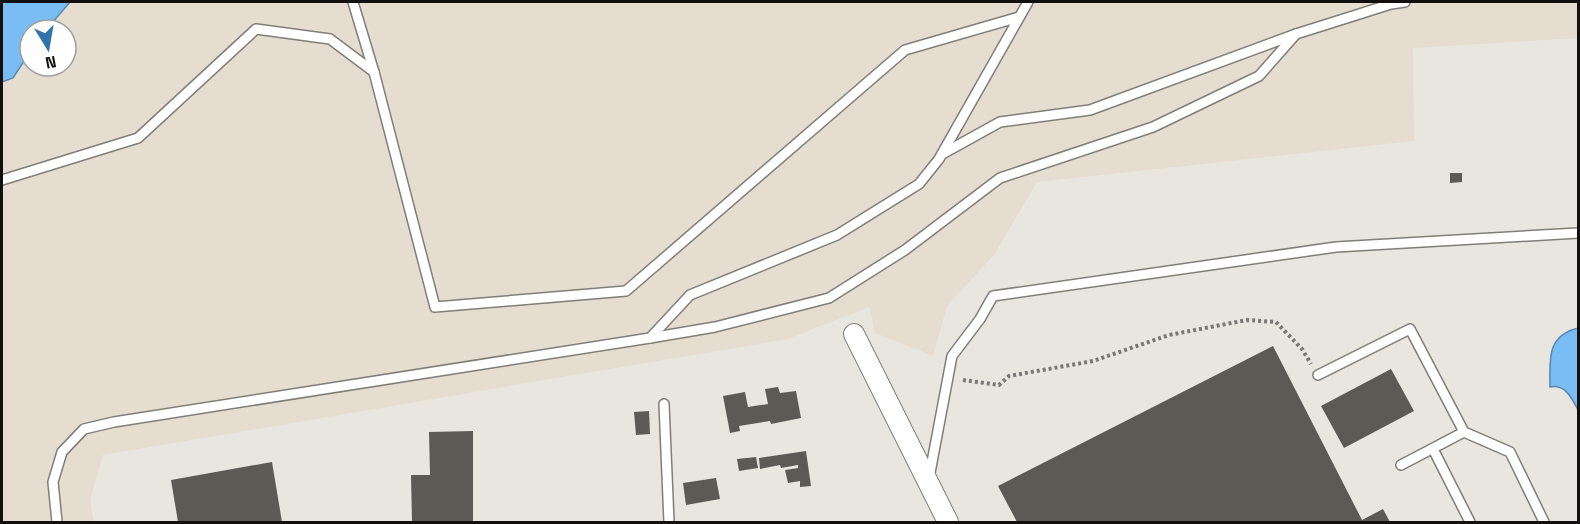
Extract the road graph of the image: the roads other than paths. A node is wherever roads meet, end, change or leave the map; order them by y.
1 (353, 2) edge
2 (1028, 2) edge
3 (1405, 2) edge
4 (1019, 17) junction
5 (1296, 34) junction
6 (374, 72) junction
7 (942, 154) junction
8 (2, 180) edge
9 (1578, 233) edge
10 (854, 334) dead end
11 (650, 338) junction
12 (1318, 375) road end
13 (664, 404) dead end
14 (1464, 432) junction
15 (1432, 449) junction
16 (1401, 465) dead end
17 (928, 482) junction
18 (57, 522) edge
19 (669, 522) edge
20 (948, 522) edge
21 (1470, 522) edge
22 (1544, 522) edge

1 - 6 lane
2 - 4 lane
3 - 5 lane
4 - 6 lane
4 - 7 lane
5 - 7 lane
5 - 11 lane
6 - 8 lane
7 - 11 lane
9 - 17 lane
10 - 17 street
11 - 18 lane
12 - 14 lane
13 - 19 lane
14 - 15 lane
14 - 22 lane
15 - 16 lane
15 - 21 lane
17 - 20 street

